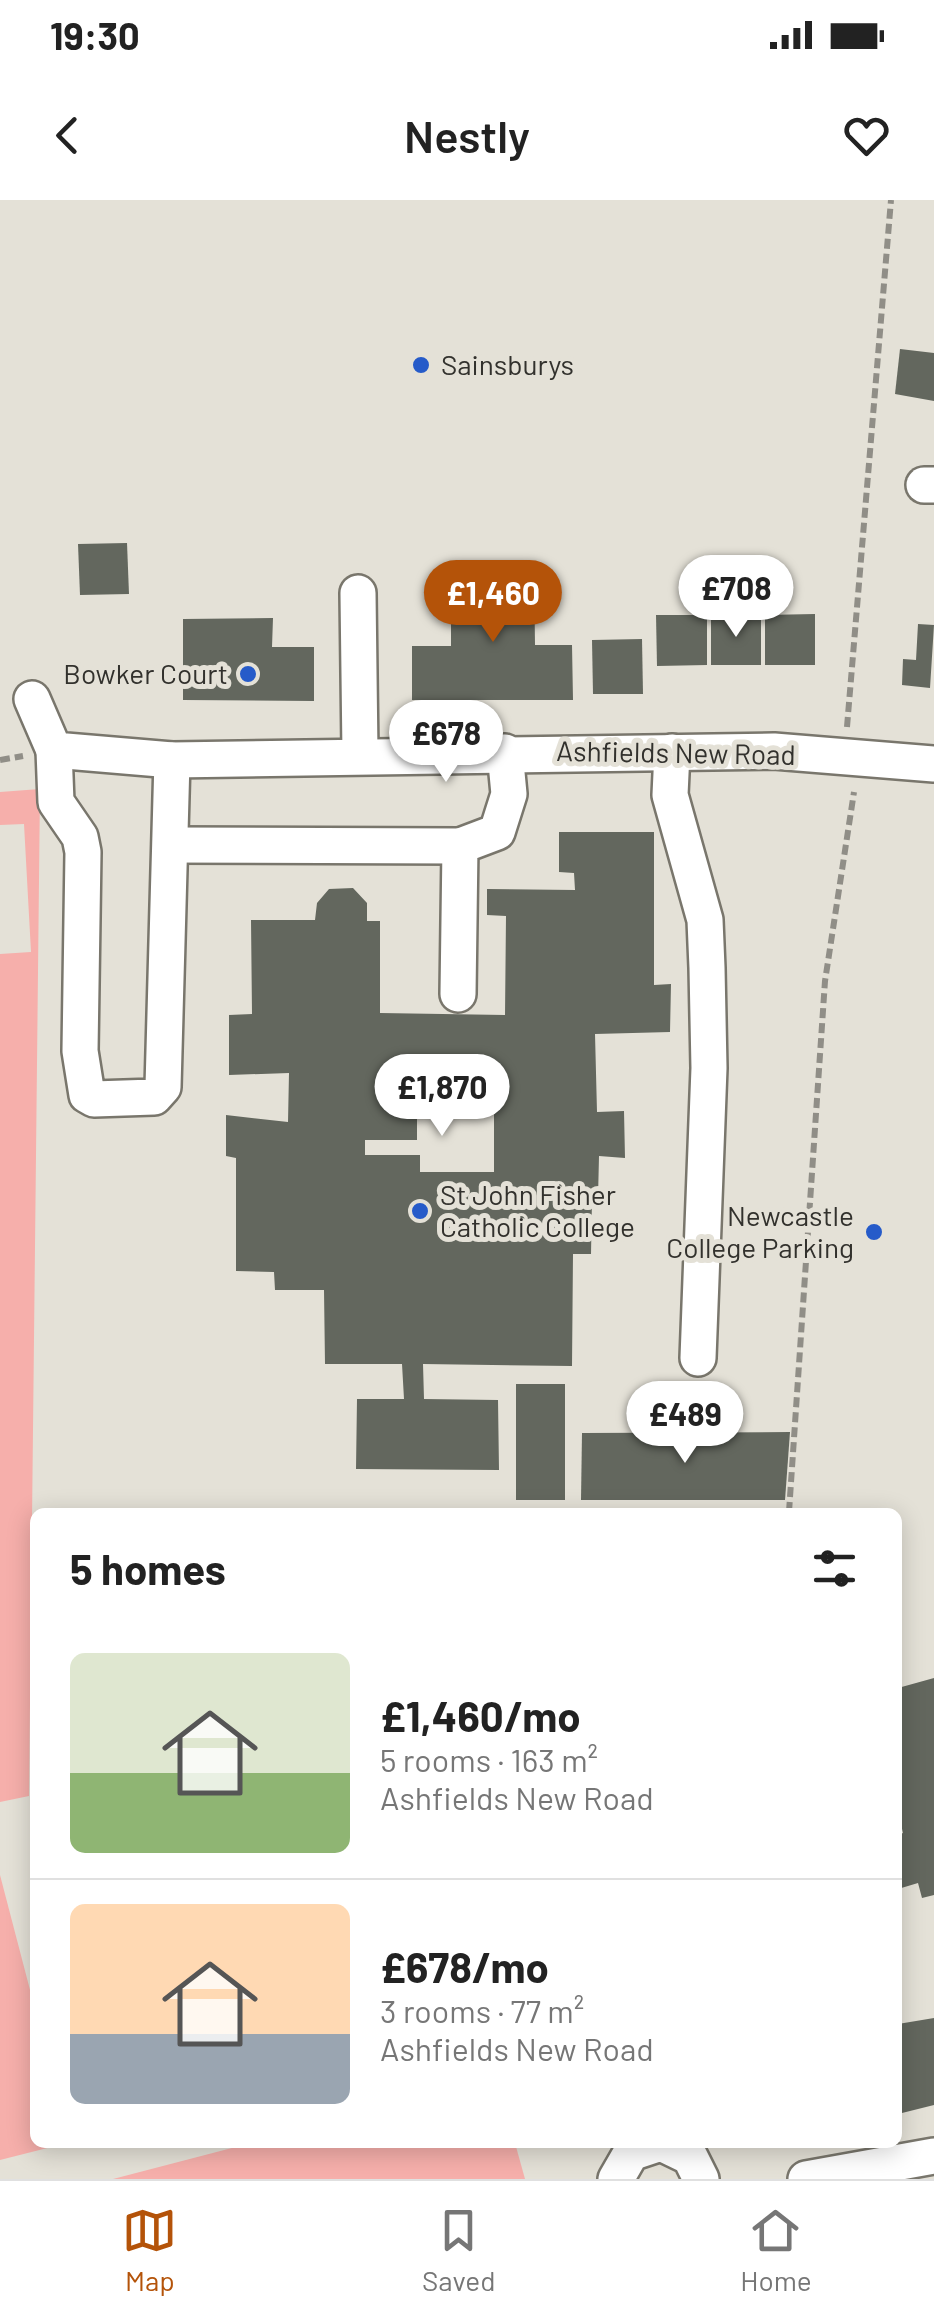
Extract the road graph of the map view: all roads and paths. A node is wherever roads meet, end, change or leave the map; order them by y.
1 (891, 200) edge
2 (358, 594) dead end
3 (32, 699) dead end
4 (54, 750) junction
5 (505, 752) junction
6 (672, 752) junction
7 (360, 754) junction
8 (845, 758) junction
9 (172, 760) junction
10 (934, 764) edge
11 (170, 845) junction
12 (460, 846) junction
13 (458, 994) dead end
14 (698, 1358) dead end
15 (789, 1508) edge
16 (640, 2148) edge
17 (674, 2148) edge
18 (934, 2156) edge
19 (616, 2179) edge
20 (701, 2179) edge
21 (806, 2179) edge

1 - 8 path
2 - 7 street
3 - 4 street
4 - 9 street, Ashfields New Road
4 - 11 street
5 - 6 street, Ashfields New Road
5 - 7 street, Ashfields New Road
5 - 12 street
6 - 8 street, Ashfields New Road
6 - 14 street
7 - 9 street, Ashfields New Road
8 - 10 street, Ashfields New Road
8 - 15 path
9 - 11 street
11 - 12 street
12 - 13 street
16 - 19 street
17 - 20 street
18 - 21 street

